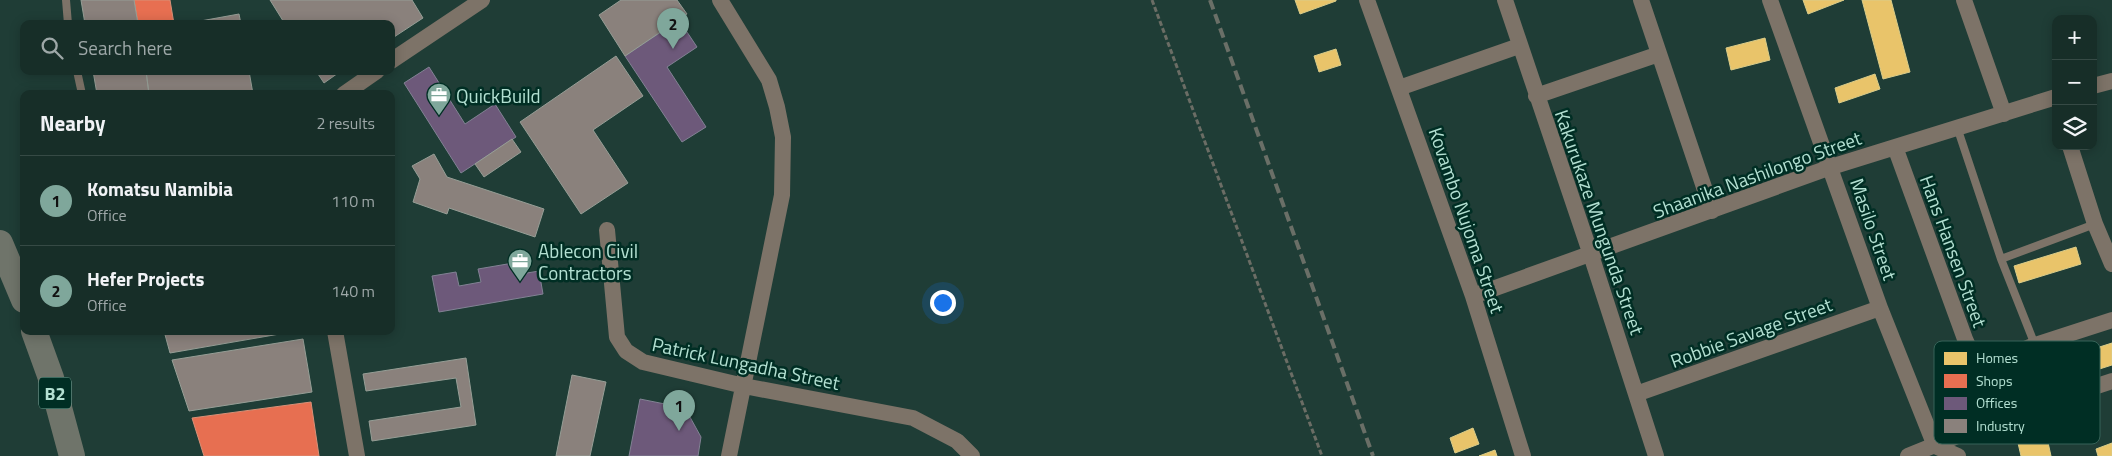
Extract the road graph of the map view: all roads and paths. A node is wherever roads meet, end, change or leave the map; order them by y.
1 (66, 0) edge
2 (482, 0) edge
3 (720, 0) edge
4 (1152, 0) edge
5 (1367, 0) edge
6 (1505, 0) edge
7 (1641, 0) edge
8 (1770, 0) edge
9 (1964, 0) edge
10 (68, 20) edge
11 (1519, 46) junction
12 (1659, 54) junction
13 (395, 58) edge
14 (79, 75) edge
15 (371, 75) edge
16 (1399, 88) junction
17 (81, 90) edge
18 (350, 90) edge
19 (1536, 96) junction
20 (2052, 99) edge
21 (2004, 114) junction
22 (1957, 128) junction
23 (1895, 147) junction
24 (2071, 150) edge
25 (1831, 168) junction
26 (1712, 211) junction
27 (2095, 224) junction
28 (607, 230) dead end
29 (0, 243) edge
30 (1591, 255) junction
31 (2001, 259) junction
32 (2112, 264) edge
33 (20, 290) edge
34 (1473, 296) junction
35 (1880, 308) junction
36 (2112, 320) edge
37 (35, 335) edge
38 (336, 335) edge
39 (1966, 341) edge
40 (2033, 341) edge
41 (2047, 341) edge
42 (2112, 381) edge
43 (2100, 385) edge
44 (744, 386) junction
45 (1636, 394) junction
46 (1934, 443) edge
47 (1940, 444) edge
48 (1935, 446) junction
49 (72, 456) edge
50 (357, 456) edge
51 (729, 456) edge
52 (972, 456) edge
53 (1322, 456) edge
54 (1523, 456) edge
55 (1656, 456) edge
56 (1908, 456) edge
57 (1958, 456) edge

1 - 10 lane
2 - 13 street
3 - 44 street
4 - 53 path
5 - 16 street, Kovambo Nujoma Street
6 - 11 street, Kakurukaze Mungunda Street
7 - 12 street
8 - 25 street, Masilo Street
9 - 21 street
11 - 16 street
11 - 19 street, Kakurukaze Mungunda Street
12 - 19 street
12 - 26 street
14 - 17 lane
15 - 18 street
16 - 34 street, Kovambo Nujoma Street
19 - 30 street, Kakurukaze Mungunda Street
20 - 21 street, Shaanika Nashilongo Street
21 - 22 street, Shaanika Nashilongo Street
22 - 23 street, Shaanika Nashilongo Street
22 - 31 lane
23 - 25 street, Shaanika Nashilongo Street
23 - 39 street, Hans Hansen Street
24 - 27 street
25 - 26 street, Shaanika Nashilongo Street
25 - 35 street, Masilo Street
26 - 30 street, Shaanika Nashilongo Street
27 - 31 lane
27 - 32 street
28 - 44 street, Patrick Lungadha Street
29 - 33 highway
30 - 34 street, Shaanika Nashilongo Street
30 - 45 street, Kakurukaze Mungunda Street
31 - 40 lane
34 - 54 street, Kovambo Nujoma Street
35 - 45 street, Robbie Savage Street
35 - 46 street, Masilo Street
36 - 41 street
37 - 49 highway, B2
38 - 50 street
42 - 43 street
44 - 51 street
44 - 52 street, Patrick Lungadha Street
45 - 55 street, Kakurukaze Mungunda Street
47 - 48 street
48 - 56 street
48 - 57 street

